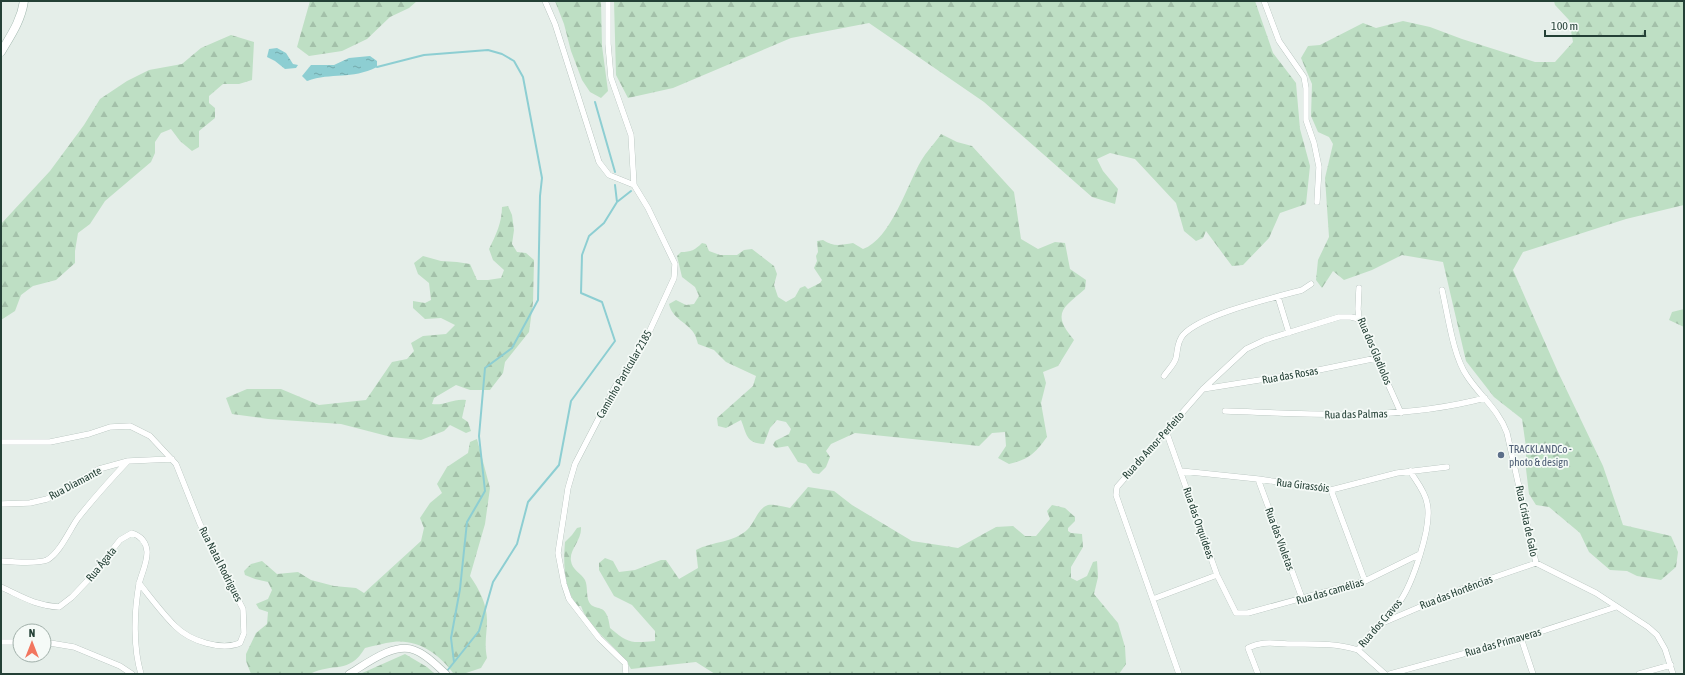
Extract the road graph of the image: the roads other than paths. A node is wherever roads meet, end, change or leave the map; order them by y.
1 (24, 1) edge
2 (545, 1) edge
3 (608, 1) edge
4 (1264, 1) edge
5 (1, 52) edge
6 (634, 185) junction
7 (1317, 202) dead end
8 (1311, 284) dead end
9 (1359, 288) dead end
10 (1442, 290) dead end
11 (1278, 297) junction
12 (1360, 320) junction
13 (1289, 333) junction
14 (1377, 358) junction
15 (1164, 376) dead end
16 (1203, 389) junction
17 (1485, 398) junction
18 (1225, 411) dead end
19 (1401, 413) junction
20 (1166, 431) junction
21 (1, 442) edge
22 (172, 459) junction
23 (128, 461) junction
24 (1447, 467) dead end
25 (1181, 471) junction
26 (1410, 471) junction
27 (1258, 479) junction
28 (1332, 490) junction
29 (1, 504) edge
30 (1420, 554) junction
31 (1, 561) edge
32 (1536, 564) junction
33 (1217, 575) junction
34 (1365, 581) junction
35 (140, 583) junction
36 (1, 587) edge
37 (1302, 598) junction
38 (1153, 599) junction
39 (1616, 607) junction
40 (1236, 613) joint
41 (1378, 625) junction
42 (1521, 638) junction
43 (1, 642) edge
44 (12, 642) edge
45 (52, 643) edge
46 (1358, 650) junction
47 (1671, 665) junction
48 (132, 674) edge
49 (141, 674) edge
50 (349, 674) edge
51 (446, 674) edge
52 (626, 674) edge
53 (1179, 674) edge
54 (1258, 674) edge
55 (1385, 674) edge
56 (1390, 674) edge
57 (1533, 674) edge
58 (1639, 674) edge
59 (1673, 674) edge

1 - 5 main road
2 - 6 street
3 - 6 street, Caminho Particular 2185
4 - 7 street
6 - 52 street, Caminho Particular 2185
8 - 11 street
9 - 12 street, Rua dos Gladiolos
10 - 17 street, Rua Crista de Galo
11 - 13 street
11 - 15 street
12 - 13 street, Rua do Amor-Perfeito
12 - 14 street, Rua dos Gladiolos
13 - 16 street, Rua do Amor-Perfeito
14 - 16 street, Rua das Rosas
14 - 19 street, Rua dos Gladiolos
16 - 20 street, Rua do Amor-Perfeito
17 - 19 street, Rua das Palmas
17 - 32 street, Rua Crista de Galo
18 - 19 street, Rua das Palmas
20 - 25 street, Rua das Orquídeas
20 - 38 street, Rua do Amor-Perfeito
21 - 22 street
22 - 23 street, Rua Diamante
22 - 35 street, Rua Natal Rodrigues
23 - 29 street, Rua Diamante
23 - 31 street
24 - 26 street, Rua Girassóis
25 - 27 street, Rua Girassóis
25 - 33 street, Rua das Orquídeas
26 - 28 street, Rua Girassóis
26 - 30 street, Rua dos Cravos
27 - 28 street, Rua Girassóis
27 - 37 street, Rua das Violetas
28 - 34 street
30 - 34 street, Rua das camélias
30 - 41 street, Rua dos Cravos
32 - 39 street, Rua Crista de Galo
32 - 41 street, Rua das Hortências
33 - 38 street
33 - 40 street, Rua das Orquídeas
34 - 37 street, Rua das camélias
35 - 36 street, Rua Ágata
35 - 49 street, Rua Ágata
37 - 40 street, Rua das camélias
38 - 53 street, Rua do Amor-Perfeito
39 - 42 street, Rua das Primaveras
39 - 47 street, Rua Crista de Galo
41 - 46 street, Rua dos Cravos
42 - 56 street, Rua das Primaveras
42 - 57 street
43 - 44 street
45 - 48 street
46 - 54 street, Rua dos Cravos
46 - 55 street
47 - 58 street
47 - 59 street, Rua Crista de Galo
50 - 51 street

